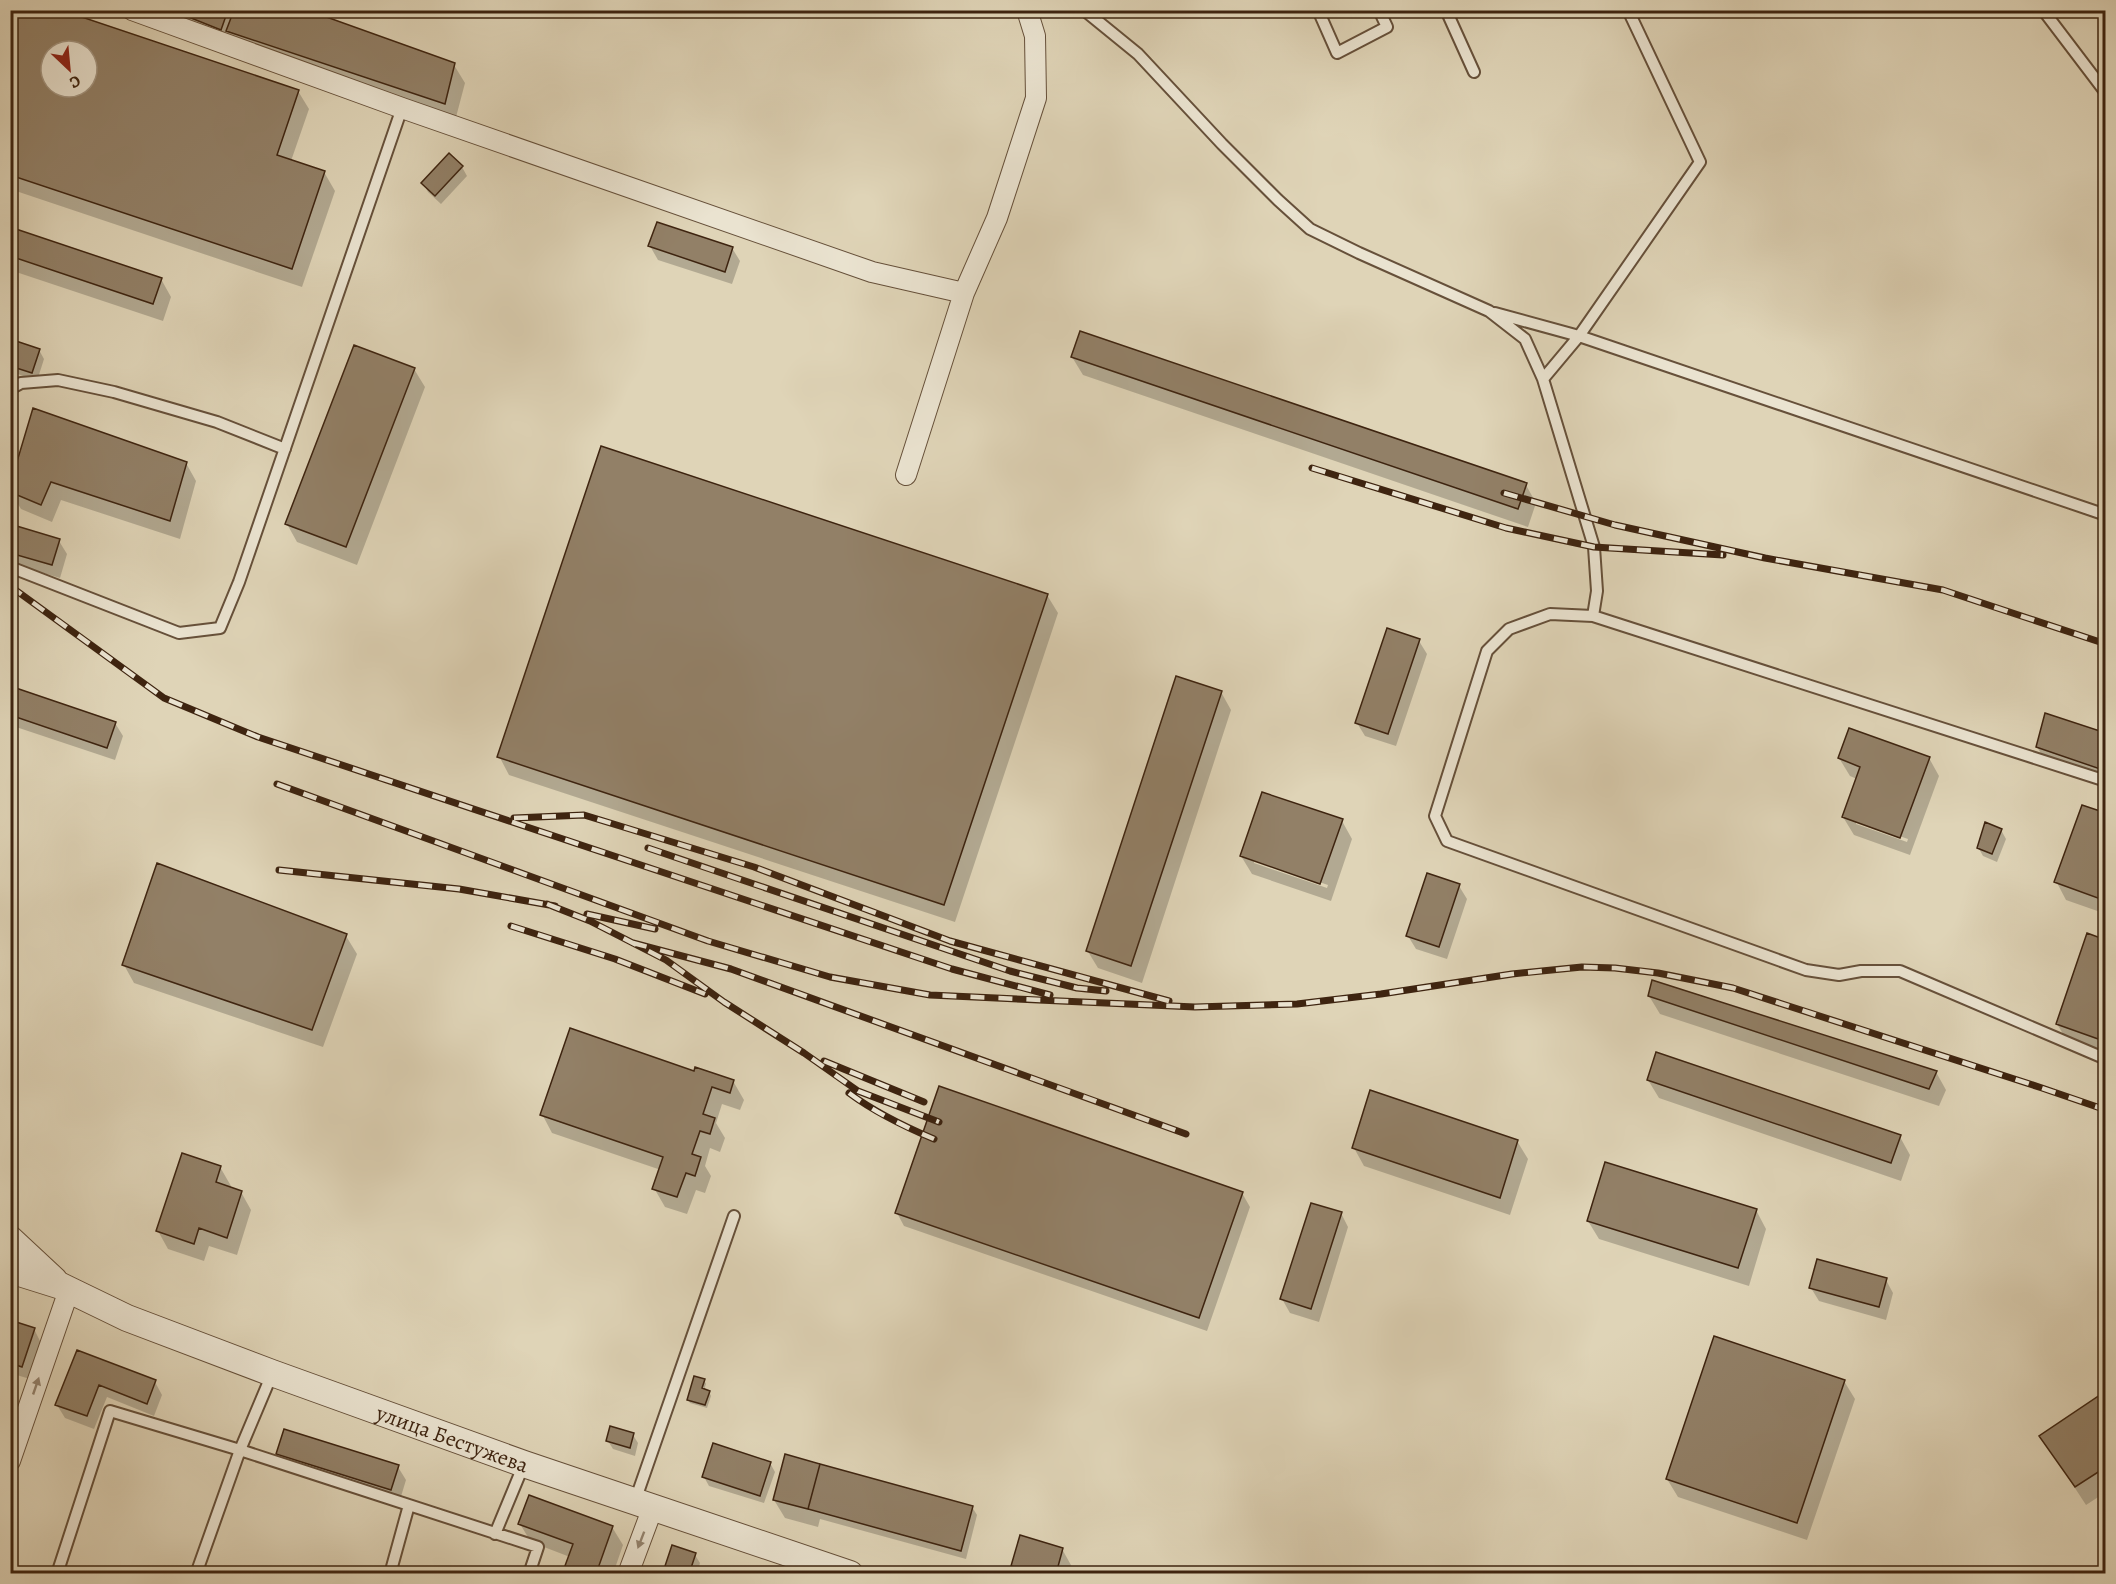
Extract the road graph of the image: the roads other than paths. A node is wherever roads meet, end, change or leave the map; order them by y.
1 (132, 10) edge
2 (1027, 10) edge
3 (1084, 10) edge
4 (1318, 10) edge
5 (1379, 10) edge
6 (1446, 10) edge
7 (1628, 10) edge
8 (2043, 10) edge
9 (1474, 72) dead end
10 (2106, 93) edge
11 (402, 108) junction
12 (964, 293) junction
13 (1489, 311) junction
14 (1579, 336) junction
15 (1543, 379) junction
16 (10, 389) edge
17 (285, 448) junction
18 (906, 476) dead end
19 (2106, 515) edge
20 (10, 567) edge
21 (1593, 616) junction
22 (2106, 781) edge
23 (2106, 1059) edge
24 (734, 1216) dead end
25 (10, 1239) edge
26 (10, 1270) edge
27 (65, 1288) junction
28 (272, 1373) junction
29 (16, 1424) edge
30 (240, 1450) junction
31 (10, 1461) edge
32 (524, 1464) junction
33 (644, 1504) junction
34 (409, 1505) junction
35 (495, 1534) junction
36 (57, 1574) edge
37 (196, 1574) edge
38 (390, 1574) edge
39 (530, 1574) edge
40 (628, 1574) edge
41 (850, 1574) edge

1 - 11 street
2 - 12 street
3 - 13 lane
4 - 5 lane
6 - 9 lane
7 - 14 lane
8 - 10 lane
11 - 12 street
11 - 17 lane
12 - 18 street
13 - 14 lane
13 - 15 lane
14 - 15 lane
14 - 19 lane
15 - 21 lane
16 - 17 lane
17 - 20 lane
21 - 22 lane
21 - 23 lane
24 - 33 lane
25 - 27 street
26 - 27 street
27 - 28 street, улица Бестужева
29 -> 27 street
28 - 30 lane
28 - 32 street, улица Бестужева
29 - 31 street
30 - 34 lane
30 - 36 lane
30 - 37 lane
32 - 33 street, улица Бестужева
32 - 35 lane
33 -> 40 street
33 - 41 street, улица Бестужева
34 - 35 lane
34 - 38 lane
35 - 39 lane

